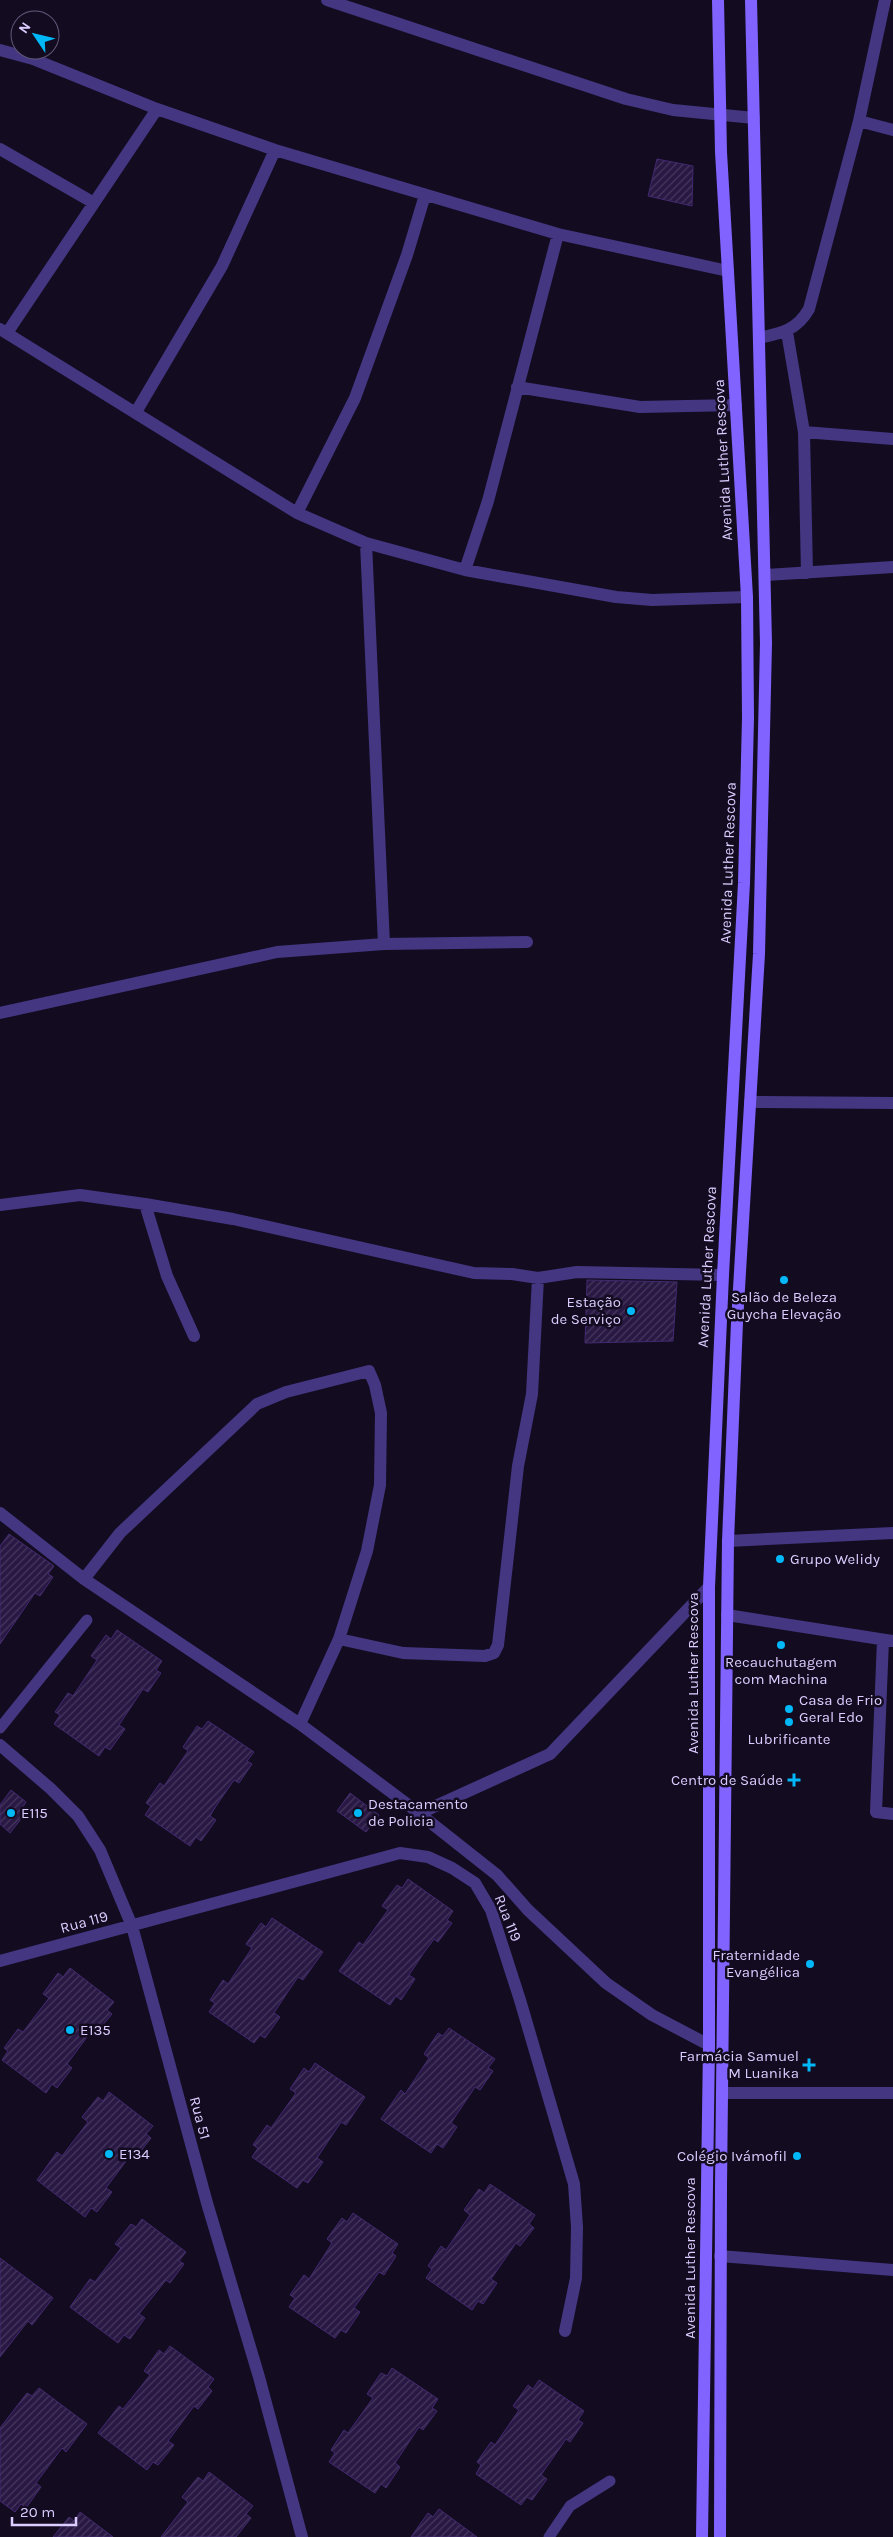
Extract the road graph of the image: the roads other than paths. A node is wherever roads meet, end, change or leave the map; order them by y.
1 (327, 0) edge
2 (718, 0) edge
3 (751, 0) edge
4 (885, 0) edge
5 (0, 50) edge
6 (157, 109) junction
7 (720, 116) junction
8 (754, 118) junction
9 (859, 120) junction
10 (893, 130) edge
11 (0, 149) edge
12 (275, 150) junction
13 (425, 194) junction
14 (94, 203) junction
15 (558, 234) junction
16 (728, 271) junction
17 (4, 331) edge
18 (787, 332) junction
19 (759, 338) junction
20 (517, 387) junction
21 (736, 405) junction
22 (136, 412) junction
23 (804, 432) junction
24 (893, 439) edge
25 (297, 513) junction
26 (366, 543) junction
27 (893, 566) edge
28 (465, 570) junction
29 (807, 572) junction
30 (766, 575) junction
31 (747, 598) junction
32 (527, 942) dead end
33 (384, 944) junction
34 (0, 1013) edge
35 (750, 1102) junction
36 (893, 1102) edge
37 (145, 1204) junction
38 (0, 1205) edge
39 (722, 1275) junction
40 (538, 1278) junction
41 (194, 1336) dead end
42 (0, 1513) edge
43 (893, 1533) edge
44 (728, 1541) junction
45 (84, 1579) junction
46 (709, 1587) junction
47 (727, 1615) junction
48 (86, 1620) dead end
49 (339, 1639) junction
50 (888, 1640) edge
51 (300, 1724) junction
52 (0, 1728) edge
53 (0, 1745) edge
54 (418, 1814) junction
55 (893, 1814) edge
56 (132, 1926) junction
57 (0, 1961) edge
58 (709, 2045) junction
59 (723, 2093) junction
60 (893, 2093) edge
61 (720, 2256) junction
62 (893, 2270) edge
63 (565, 2331) dead end
64 (610, 2481) dead end
65 (302, 2537) edge
66 (548, 2537) edge
67 (702, 2537) edge
68 (720, 2537) edge

1 - 7 street
2 - 7 main road, Avenida Luther Rescova
3 - 8 main road, Avenida Luther Rescova
4 - 9 street
5 - 6 street
6 - 12 street
6 - 14 street
7 - 8 street
7 - 16 main road, Avenida Luther Rescova
8 - 19 main road, Avenida Luther Rescova
9 - 10 street
9 - 18 street
11 - 14 street
12 - 13 street
12 - 22 street
13 - 15 street
13 - 25 street
14 - 17 street
15 - 16 street
15 - 20 street
16 - 21 main road, Avenida Luther Rescova
17 - 22 street
18 - 19 street
18 - 23 street
19 - 30 main road, Avenida Luther Rescova
20 - 21 street
20 - 28 street
21 - 31 main road, Avenida Luther Rescova
22 - 25 street
23 - 24 street
23 - 29 street
25 - 26 street
26 - 28 street
26 - 33 street
27 - 29 street
28 - 31 street
29 - 30 street
30 - 35 main road, Avenida Luther Rescova
31 - 39 main road, Avenida Luther Rescova
32 - 33 street
33 - 34 street
35 - 36 street
35 - 44 main road, Avenida Luther Rescova
37 - 38 street
37 - 40 street
37 - 41 street
39 - 40 street
39 - 46 main road, Avenida Luther Rescova
40 - 49 street
42 - 45 street
43 - 44 street
44 - 47 main road, Avenida Luther Rescova
45 - 49 street
45 - 51 street
46 - 54 street
46 - 58 main road, Avenida Luther Rescova
47 - 50 street
47 - 59 main road, Avenida Luther Rescova
48 - 52 lane
49 - 51 street
50 - 55 street
51 - 54 street
53 - 56 street, Rua 51
54 - 58 street
56 - 57 street, Rua 119
56 - 63 street, Rua 119
56 - 65 street, Rua 51
58 - 67 main road, Avenida Luther Rescova
59 - 60 street
59 - 61 main road, Avenida Luther Rescova
61 - 62 street
61 - 68 main road, Avenida Luther Rescova
64 - 66 lane

